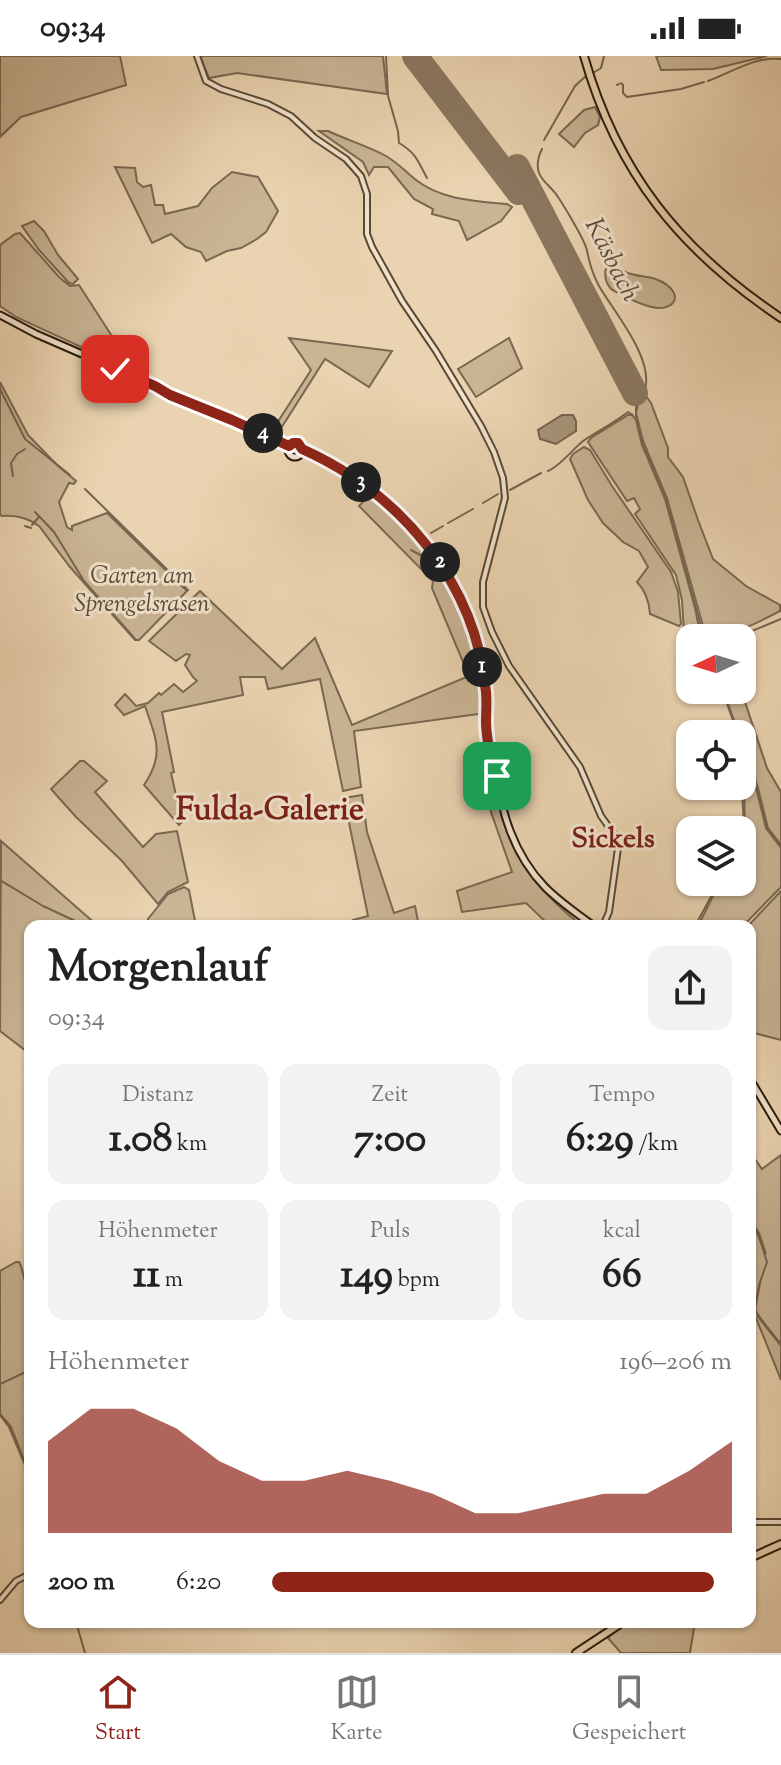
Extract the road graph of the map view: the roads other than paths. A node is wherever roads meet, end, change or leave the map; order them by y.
1 (197, 56) edge
2 (584, 56) edge
3 (0, 315) edge
4 (781, 318) edge
5 (289, 446) junction
6 (301, 452) junction
7 (493, 756) junction
8 (499, 767) junction
9 (492, 769) junction
10 (500, 780) junction
11 (584, 920) edge
12 (606, 920) edge
13 (756, 1089) edge
14 (781, 1131) edge
15 (756, 1522) edge
16 (781, 1522) edge
17 (781, 1544) edge
18 (756, 1555) edge
19 (24, 1577) edge
20 (0, 1600) edge
21 (614, 1628) edge
22 (576, 1653) edge

1 - 12 street
2 - 4 main road
3 - 5 main road
5 - 6 main road
5 - 6 main road
6 - 7 main road
7 - 8 main road
7 - 9 main road
8 - 9 main road
8 - 10 main road
9 - 10 main road
10 - 11 main road
13 - 14 main road
15 - 16 street
17 - 18 main road
19 - 20 street
21 - 22 main road

